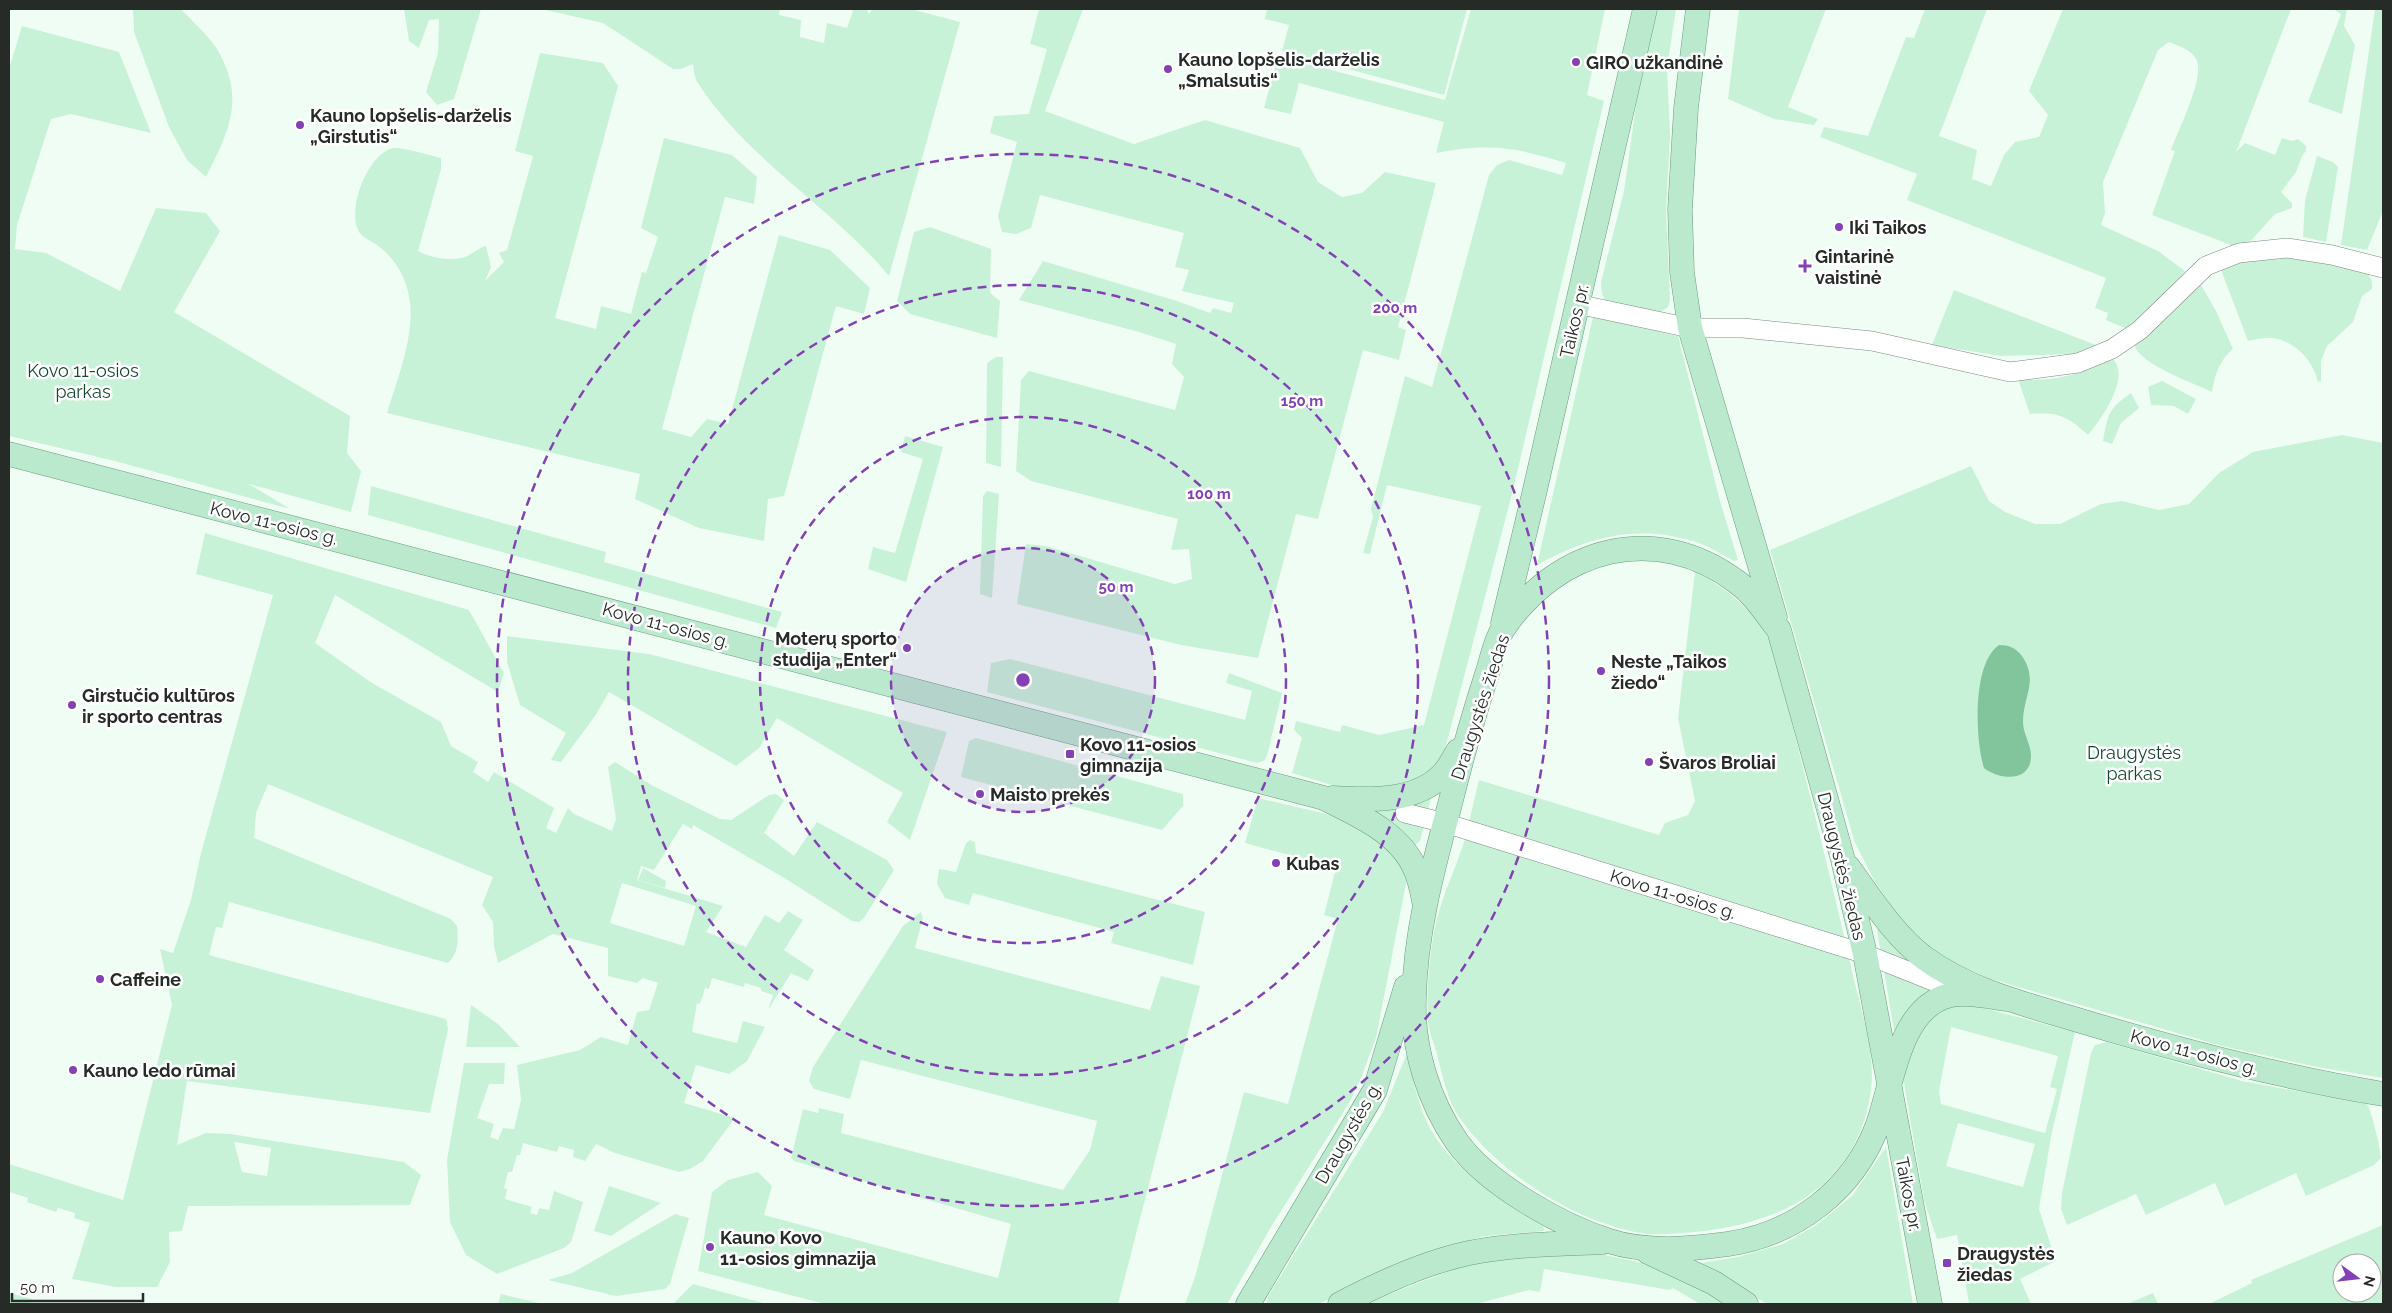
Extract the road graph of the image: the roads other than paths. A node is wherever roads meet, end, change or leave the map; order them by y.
1 (1645, 9) edge
2 (1698, 9) edge
3 (2383, 268) edge
4 (1577, 304) junction
5 (1690, 328) junction
6 (9, 454) edge
7 (1779, 630) junction
8 (1500, 632) junction
9 (1468, 735) junction
10 (1324, 798) junction
11 (1405, 804) junction
12 (1445, 823) junction
13 (1391, 837) junction
14 (1843, 860) junction
15 (1425, 905) junction
16 (1417, 950) junction
17 (1864, 954) junction
18 (1943, 983) junction
19 (1889, 1083) junction
20 (2383, 1094) edge
21 (1610, 1242) junction
22 (1635, 1246) junction
23 (1254, 1300) edge
24 (1340, 1304) edge
25 (1746, 1304) edge
26 (1930, 1304) edge

1 - 4 main road, Taikos pr.
2 - 5 main road
3 - 5 street
4 - 5 street
4 - 8 main road, Taikos pr.
5 - 7 main road
6 - 10 main road, Kovo 11-osios g.
7 - 8 main road, Draugystės žiedas
7 - 14 main road, Draugystės žiedas
8 - 9 main road, Draugystės žiedas
9 - 11 main road, Kovo 11-osios g.
9 - 12 main road, Draugystės žiedas
10 - 11 main road, Kovo 11-osios g.
10 - 13 main road, Kovo 11-osios g.
11 - 12 street, Kovo 11-osios g.
11 - 13 street
12 - 15 main road, Draugystės žiedas
12 - 17 street, Kovo 11-osios g.
13 - 15 main road, Kovo 11-osios g.
14 - 17 main road, Draugystės žiedas
14 - 18 main road
15 - 16 main road, Draugystės žiedas
16 - 21 main road, Draugystės žiedas
16 - 23 main road, Draugystės g.
17 - 18 street, Kovo 11-osios g.
17 - 19 main road, Draugystės žiedas
18 - 19 main road
18 - 20 main road, Kovo 11-osios g.
19 - 22 main road, Draugystės žiedas
19 - 26 main road, Taikos pr.
21 - 22 main road, Draugystės žiedas
21 - 24 main road
22 - 25 main road

